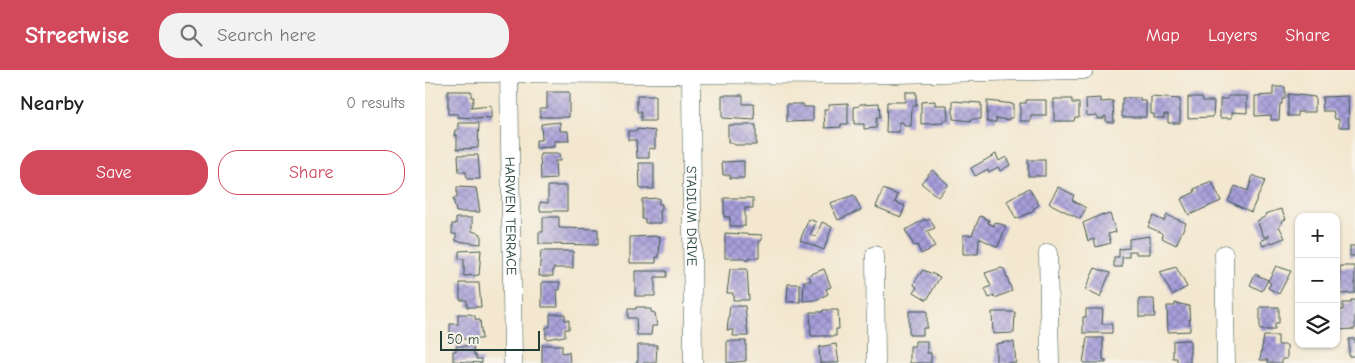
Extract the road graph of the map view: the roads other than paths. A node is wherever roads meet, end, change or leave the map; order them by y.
1 (1084, 70) edge
2 (425, 72) edge
3 (509, 72) edge
4 (691, 72) edge
5 (1048, 253) dead end
6 (1224, 254) dead end
7 (875, 255) dead end
8 (513, 363) edge
9 (693, 363) edge
10 (876, 363) edge
11 (1050, 363) edge
12 (1226, 363) edge

1 - 4 street
2 - 3 street
3 - 4 street
3 - 8 street, HARWEN TERRACE
4 - 9 street, STADIUM DRIVE
5 - 11 street
6 - 12 street
7 - 10 street

